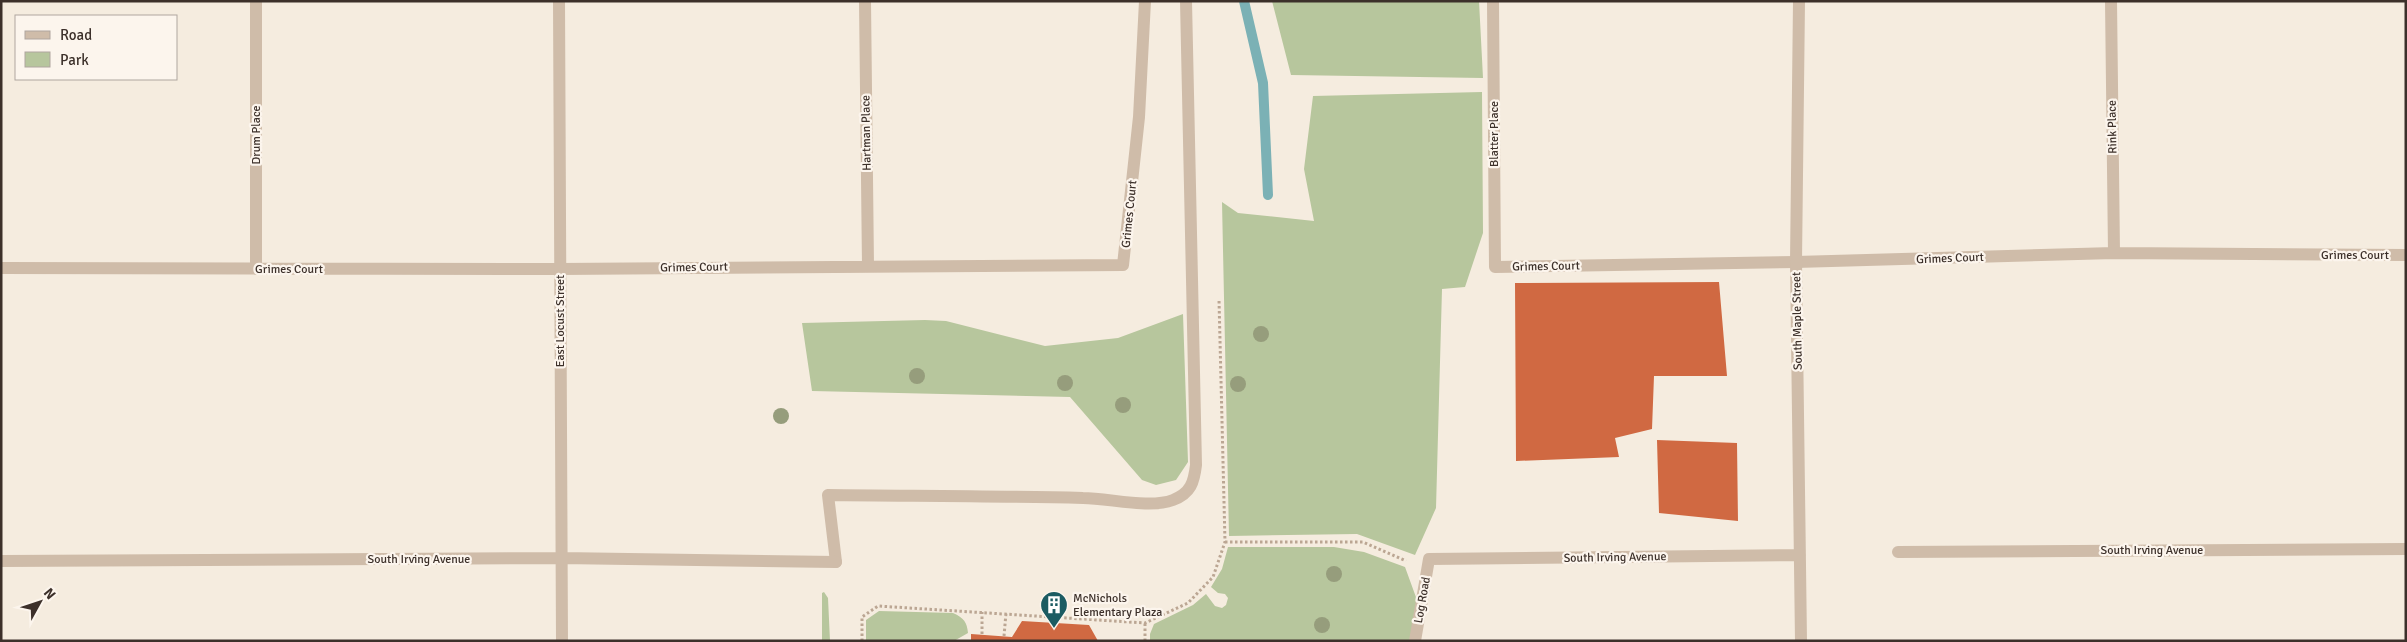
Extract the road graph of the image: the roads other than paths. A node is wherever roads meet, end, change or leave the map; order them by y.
1 (256, 1) edge
2 (559, 1) edge
3 (865, 1) edge
4 (1145, 1) edge
5 (1186, 1) edge
6 (1493, 1) edge
7 (1799, 1) edge
8 (2111, 1) edge
9 (2114, 253) junction
10 (2406, 255) edge
11 (1796, 262) junction
12 (868, 266) junction
13 (1495, 267) joint
14 (1, 268) edge
15 (256, 269) junction
16 (560, 269) junction
17 (2406, 549) edge
18 (1898, 552) dead end
19 (1800, 555) junction
20 (560, 558) junction
21 (1, 561) edge
22 (1428, 566) joint
23 (562, 641) edge
24 (1415, 641) edge
25 (1801, 641) edge

1 - 15 street, Drum Place
2 - 16 street, East Locust Street
3 - 12 street, Hartman Place
4 - 12 street, Grimes Court
5 - 20 street, South Irving Avenue
6 - 13 street, Blatter Place
7 - 11 street, South Maple Street
8 - 9 street, Rink Place
9 - 10 street, Grimes Court
9 - 11 street, Grimes Court
11 - 13 street, Grimes Court
11 - 19 street, South Maple Street
12 - 16 street, Grimes Court
14 - 15 street, Grimes Court
15 - 16 street, Grimes Court
16 - 20 street, East Locust Street
17 - 18 street, South Irving Avenue
19 - 22 street, South Irving Avenue
19 - 25 street, South Maple Street
20 - 21 street, South Irving Avenue
20 - 23 street, East Locust Street
22 - 24 street, Log Road

